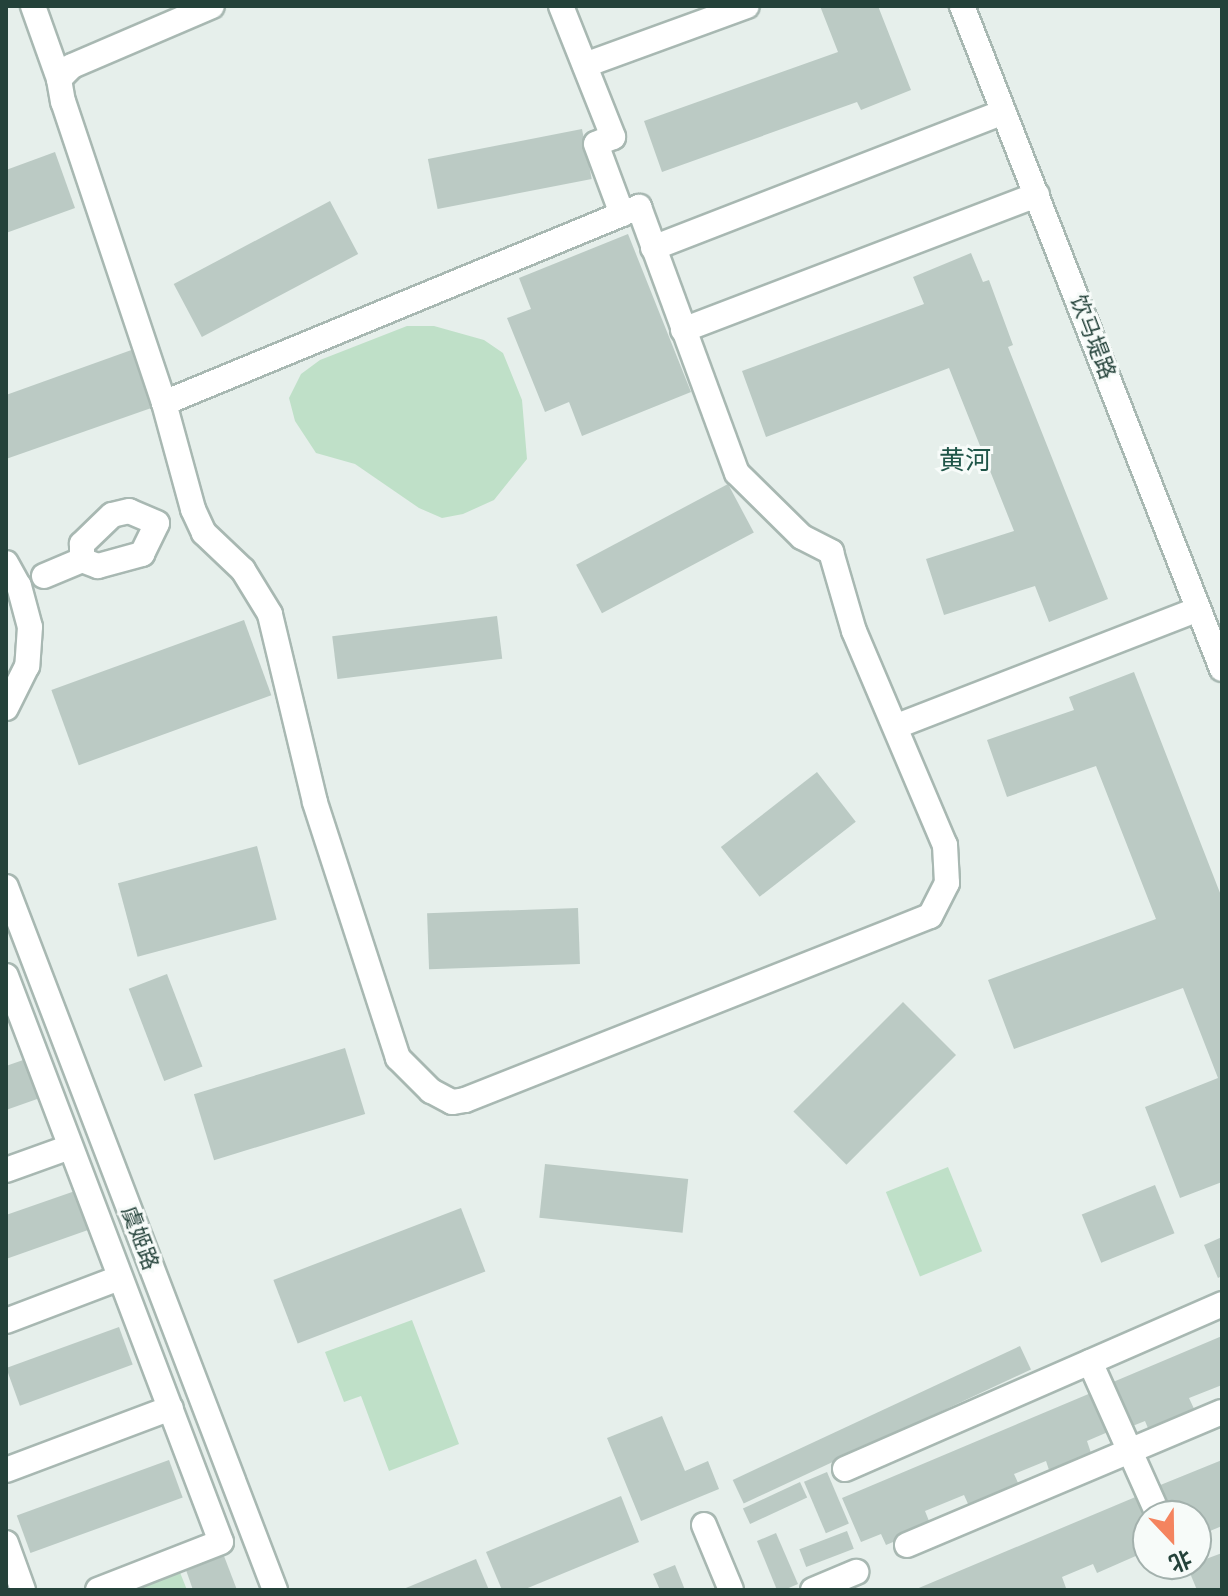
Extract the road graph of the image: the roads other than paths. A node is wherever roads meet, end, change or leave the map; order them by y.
1 (33, 6) edge
2 (212, 6) edge
3 (561, 6) edge
4 (747, 6) edge
5 (962, 6) edge
6 (585, 65) junction
7 (59, 79) junction
8 (1004, 112) junction
9 (1037, 195) junction
10 (622, 214) junction
11 (653, 248) junction
12 (683, 330) junction
13 (164, 403) junction
14 (193, 509) junction
15 (157, 523) junction
16 (82, 560) junction
17 (9, 568) edge
18 (44, 576) junction
19 (24, 600) junction
20 (1198, 609) junction
21 (1222, 669) edge
22 (6, 708) edge
23 (897, 726) junction
24 (6, 887) edge
25 (6, 976) edge
26 (12, 1012) edge
27 (70, 1147) junction
28 (6, 1170) edge
29 (119, 1278) junction
30 (1222, 1304) edge
31 (6, 1321) edge
32 (1090, 1362) junction
33 (171, 1408) junction
34 (1222, 1412) edge
35 (1131, 1452) junction
36 (845, 1469) dead end
37 (6, 1470) edge
38 (1152, 1500) edge
39 (704, 1525) dead end
40 (6, 1543) edge
41 (907, 1545) dead end
42 (856, 1572) dead end
43 (23, 1590) edge
44 (98, 1590) edge
45 (275, 1590) edge
46 (731, 1590) edge
47 (813, 1590) edge

1 - 7 street
2 - 7 street
3 - 6 street
4 - 6 street
5 - 8 street, 饮马堤路
6 - 10 street
7 - 13 street
8 - 9 street, 饮马堤路
8 - 11 street
9 - 12 street
9 - 20 street, 饮马堤路
10 - 11 street
10 - 13 street
11 - 12 street
12 - 23 street
13 - 14 street
14 - 15 street
14 - 23 street
15 - 16 street
15 - 16 street
16 - 18 street
17 - 18 street
17 - 19 street
18 - 19 street
19 - 22 street
20 - 21 street, 饮马堤路
20 - 23 street
24 - 45 street, 虞姬路
25 - 26 street
26 - 27 street
27 - 28 street
27 - 29 street
29 - 31 street
29 - 33 street
30 - 32 street
32 - 35 street
32 - 36 street
33 - 37 street
33 - 44 street
34 - 35 street
35 - 38 street
35 - 41 street
39 - 46 street
40 - 43 street
42 - 47 street

